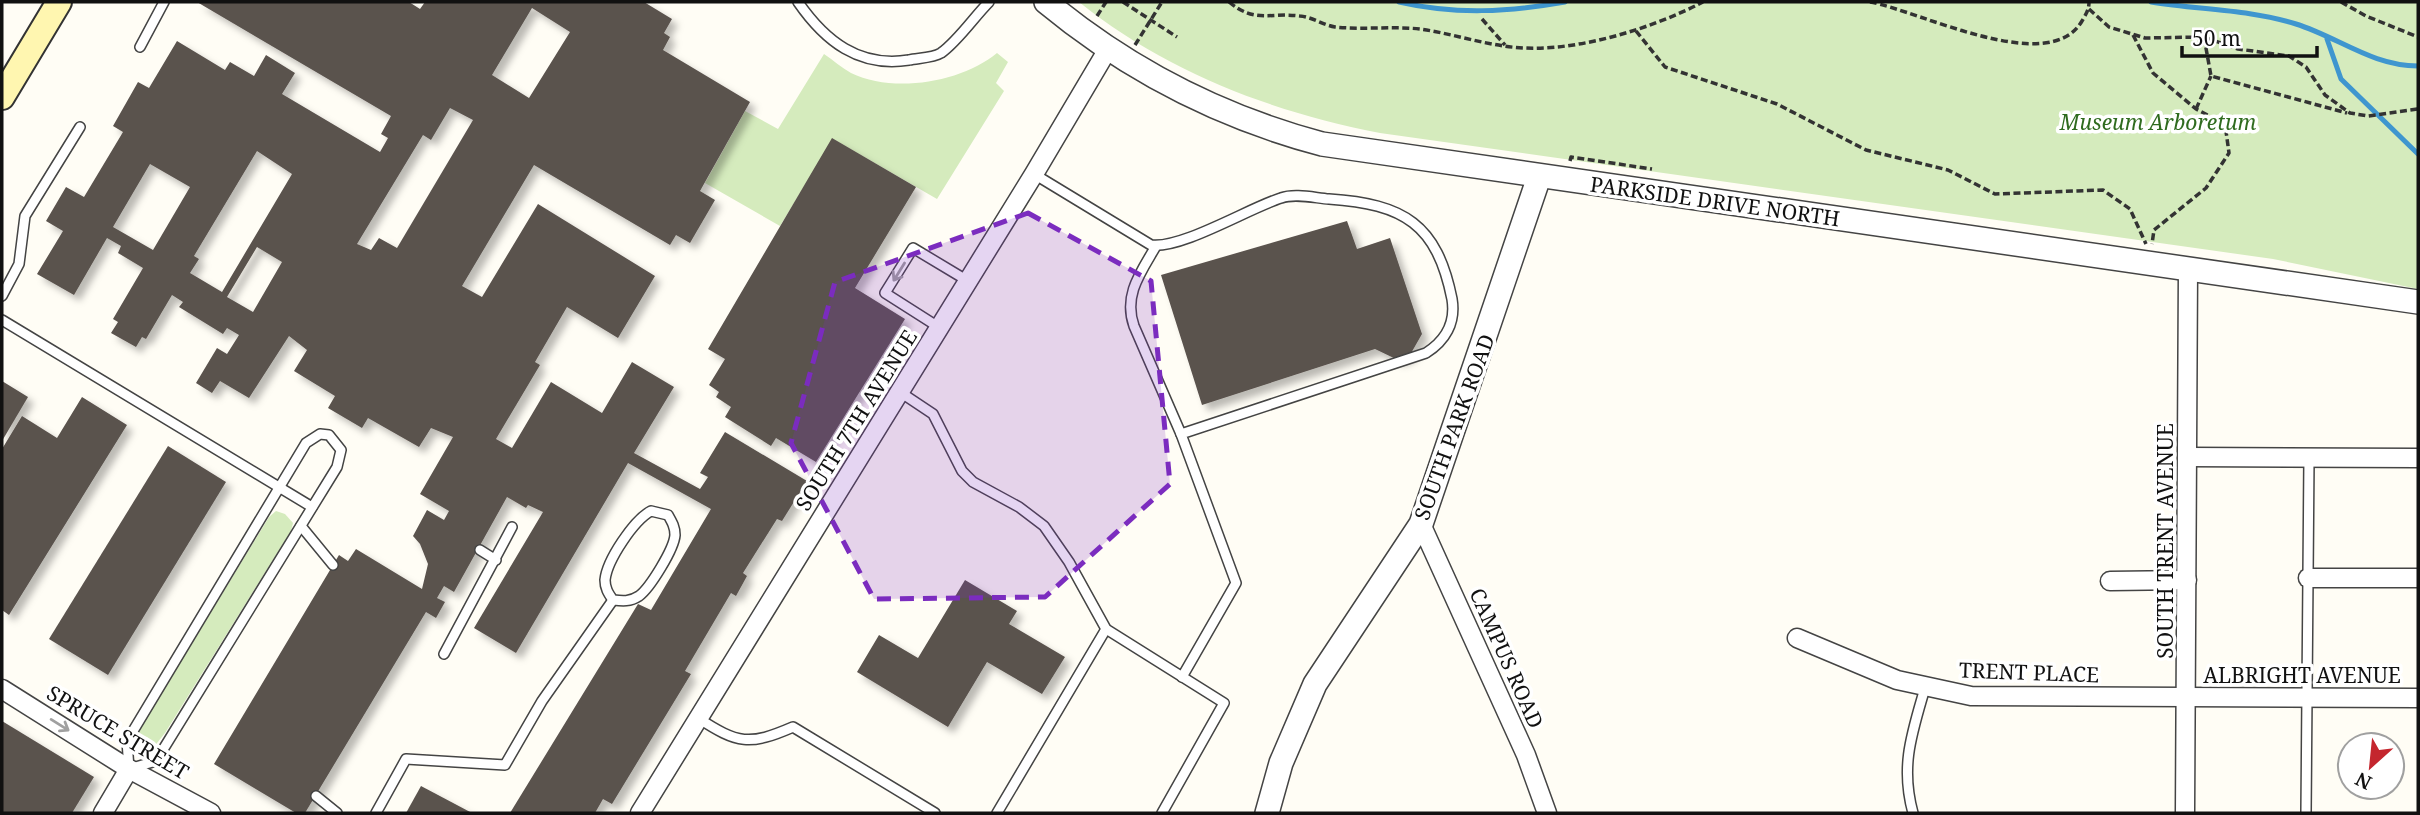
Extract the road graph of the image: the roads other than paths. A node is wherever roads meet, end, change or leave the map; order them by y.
1 (60, 2) edge
2 (164, 2) edge
3 (798, 2) edge
4 (989, 2) edge
5 (1046, 2) edge
6 (140, 47) dead end
7 (1108, 49) junction
8 (2, 97) edge
9 (80, 127) dead end
10 (1034, 174) junction
11 (1538, 177) junction
12 (1156, 246) junction
13 (2188, 269) junction
14 (968, 281) junction
15 (2, 296) edge
16 (2418, 302) edge
17 (2, 320) edge
18 (940, 328) junction
19 (900, 392) junction
20 (1181, 434) junction
21 (2189, 457) junction
22 (2309, 458) junction
23 (2418, 458) edge
24 (279, 487) junction
25 (312, 507) junction
26 (1421, 524) junction
27 (300, 526) junction
28 (512, 527) dead end
29 (480, 550) dead end
30 (496, 560) junction
31 (333, 565) dead end
32 (2308, 578) junction
33 (2418, 578) edge
34 (2187, 580) junction
35 (2110, 581) dead end
36 (613, 600) junction
37 (1106, 629) junction
38 (1797, 638) dead end
39 (444, 654) dead end
40 (1182, 677) junction
41 (1925, 688) junction
42 (2, 689) edge
43 (2186, 698) junction
44 (2307, 698) junction
45 (2418, 698) edge
46 (698, 718) junction
47 (129, 769) junction
48 (316, 796) dead end
49 (103, 813) edge
50 (211, 813) edge
51 (337, 813) edge
52 (376, 813) edge
53 (640, 813) edge
54 (935, 813) edge
55 (997, 813) edge
56 (1162, 813) edge
57 (1267, 813) edge
58 (1546, 813) edge
59 (1913, 813) edge
60 (2185, 813) edge
61 (2306, 813) edge

1 - 8 main road
2 - 6 lane
3 - 4 lane
5 - 7 street, PARKSIDE DRIVE NORTH
7 - 10 street, SOUTH 7TH AVENUE
7 - 11 street, PARKSIDE DRIVE NORTH
9 - 15 lane
10 - 12 lane
10 - 14 street, SOUTH 7TH AVENUE
11 - 13 street, PARKSIDE DRIVE NORTH
11 - 26 street, SOUTH PARK ROAD
12 - 20 lane
12 - 20 lane
13 - 16 street, PARKSIDE DRIVE NORTH
13 - 21 street, SOUTH TRENT AVENUE
14 - 18 street, SOUTH 7TH AVENUE
14 -> 18 lane
17 - 24 lane
18 - 19 street, SOUTH 7TH AVENUE
19 - 37 lane
19 - 46 street, SOUTH 7TH AVENUE
20 - 40 lane
21 - 22 street
21 - 34 street, SOUTH TRENT AVENUE
22 - 23 street
22 - 32 lane
24 - 25 lane
24 - 25 lane
24 - 47 lane
25 - 27 lane
26 - 57 street, SOUTH PARK ROAD
26 - 58 street, CAMPUS ROAD
27 - 31 lane
27 - 47 lane
28 - 30 lane
29 - 30 lane
30 - 39 lane
32 - 33 street
32 - 44 lane
34 - 35 street
34 - 43 street, SOUTH TRENT AVENUE
36 - 36 lane
36 - 52 lane
37 - 40 lane
37 - 55 lane
38 - 41 street, TRENT PLACE
40 - 56 lane
41 - 43 street, TRENT PLACE
41 - 59 lane
42 -> 47 street, SPRUCE STREET
43 - 44 street, ALBRIGHT AVENUE
43 - 60 street, SOUTH TRENT AVENUE
44 - 45 street, ALBRIGHT AVENUE
44 - 61 lane
46 - 53 street, SOUTH 7TH AVENUE
46 - 54 lane
47 - 49 street
47 - 50 street, SPRUCE STREET
48 - 51 lane

